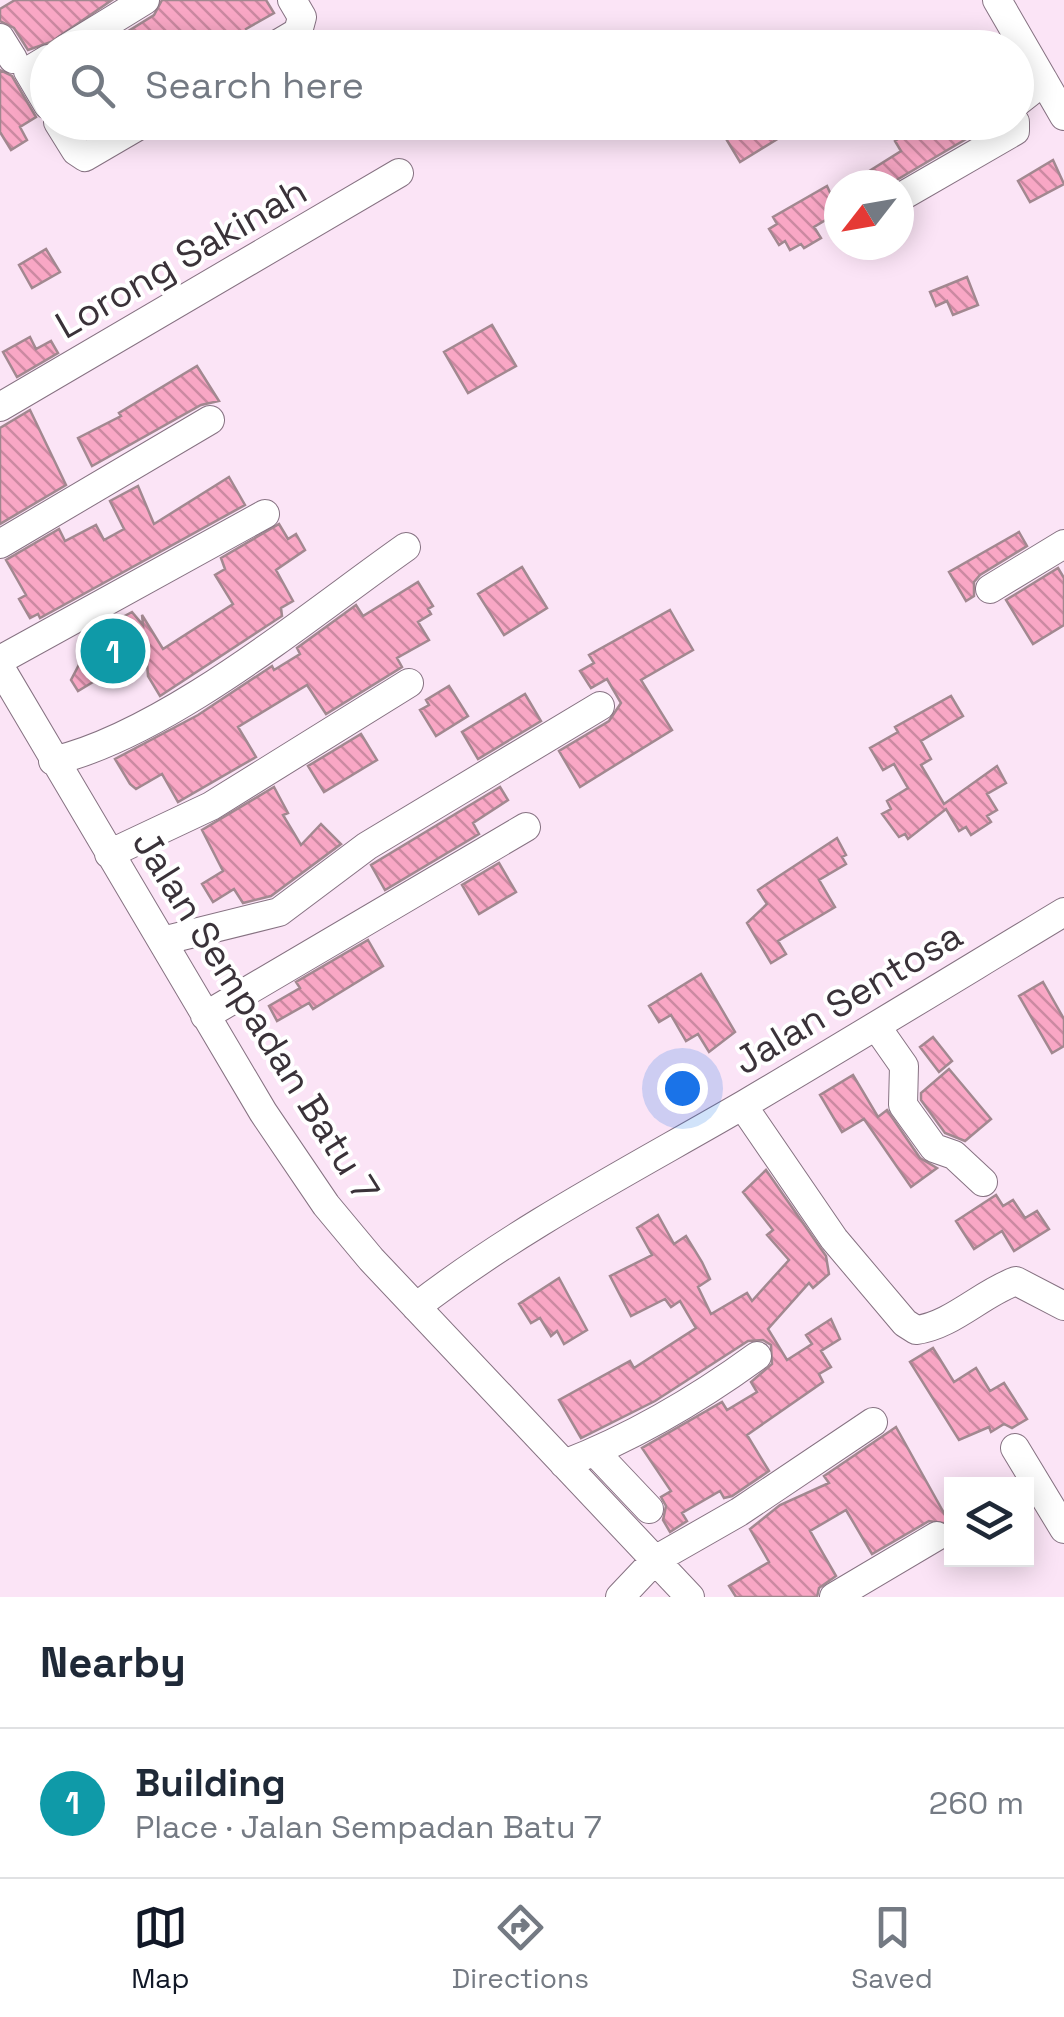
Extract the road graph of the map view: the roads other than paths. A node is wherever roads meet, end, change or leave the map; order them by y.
1 (145, 0) edge
2 (292, 0) edge
3 (997, 0) edge
4 (96, 30) edge
5 (299, 30) edge
6 (1014, 30) edge
7 (1034, 64) edge
8 (1044, 81) junction
9 (1034, 89) edge
10 (1064, 116) edge
11 (69, 140) edge
12 (114, 140) edge
13 (999, 140) edge
14 (399, 174) dead end
15 (914, 189) edge
16 (0, 407) edge
17 (210, 420) dead end
18 (264, 514) dead end
19 (0, 544) edge
20 (1064, 544) edge
21 (406, 548) dead end
22 (990, 588) dead end
23 (0, 664) edge
24 (409, 682) dead end
25 (600, 706) dead end
26 (53, 761) junction
27 (526, 828) dead end
28 (108, 854) junction
29 (1064, 912) edge
30 (162, 941) junction
31 (205, 1016) junction
32 (876, 1026) junction
33 (742, 1106) junction
34 (983, 1182) dead end
35 (1064, 1306) edge
36 (416, 1307) junction
37 (757, 1356) dead end
38 (873, 1422) dead end
39 (1014, 1448) dead end
40 (595, 1452) junction
41 (564, 1464) junction
42 (649, 1509) dead end
43 (1064, 1530) edge
44 (937, 1536) dead end
45 (655, 1560) junction
46 (620, 1597) edge
47 (690, 1597) edge
48 (834, 1597) edge

1 - 4 street
2 - 5 street
3 - 6 street
7 - 8 street
8 - 9 street
8 - 10 street
11 - 12 street
13 - 15 street
14 - 16 street, Lorong Sakinah
17 - 19 street
18 - 23 street
20 - 22 street
21 - 26 street
23 - 26 street, Jalan Sempadan Batu 7
24 - 28 street
25 - 30 street
26 - 28 street, Jalan Sempadan Batu 7
27 - 31 street
28 - 30 street, Jalan Sempadan Batu 7
29 - 32 street, Jalan Sentosa
30 - 31 street, Jalan Sempadan Batu 7
31 - 36 street, Jalan Sempadan Batu 7
32 - 33 street, Jalan Sentosa
32 - 34 street
33 - 35 street
33 - 36 street, Jalan Sentosa
36 - 41 street, Jalan Sempadan Batu 7
37 - 40 street
38 - 45 street
39 - 43 street
40 - 41 street
40 - 42 street
41 - 45 street, Jalan Sempadan Batu 7
44 - 48 street
45 - 46 street
45 - 47 street, Jalan Sempadan Batu 7

